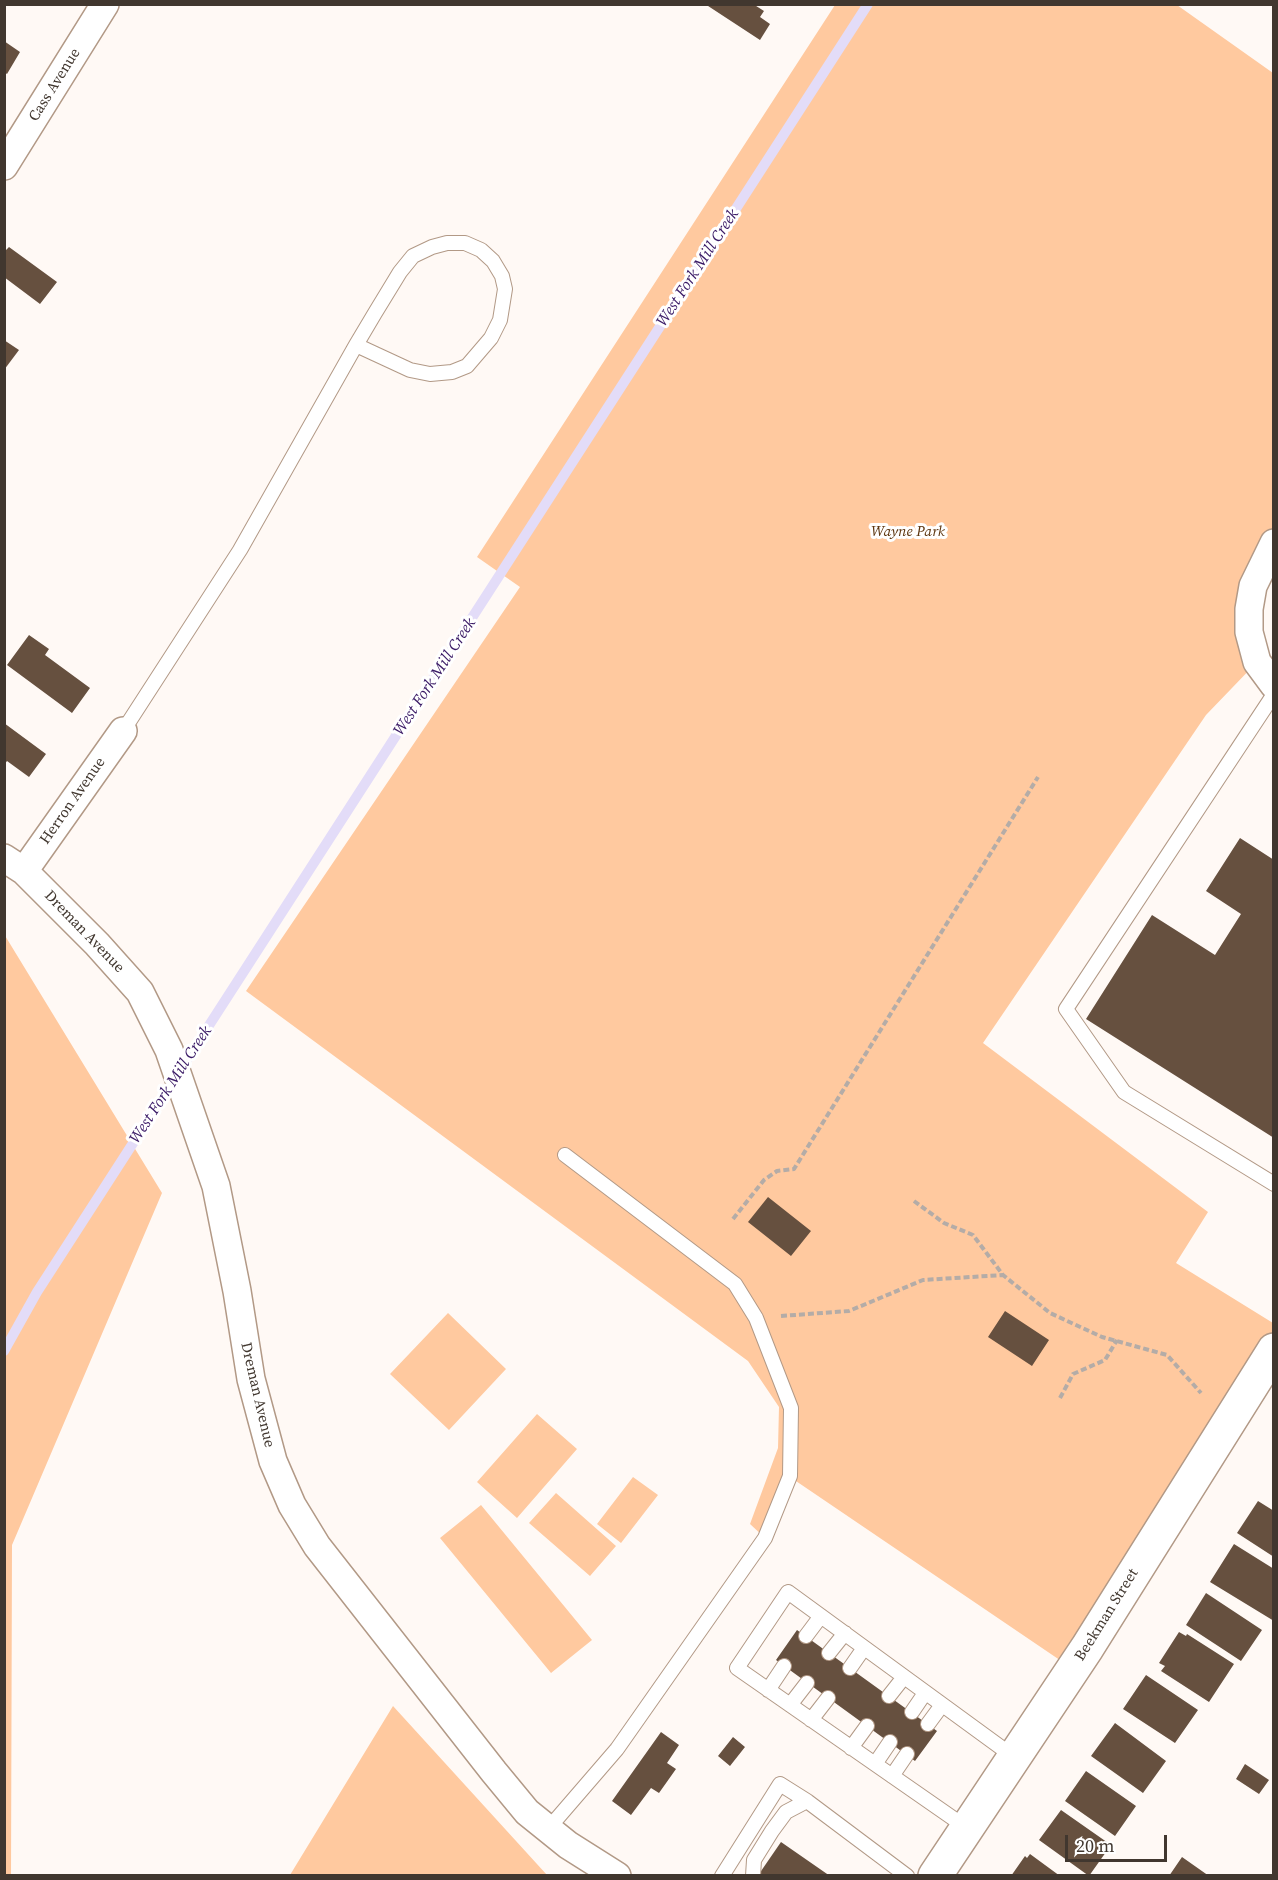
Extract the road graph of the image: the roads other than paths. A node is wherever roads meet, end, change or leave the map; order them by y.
1 (105, 4) edge
2 (4, 166) edge
3 (356, 345) junction
4 (1274, 543) edge
5 (1274, 685) edge
6 (1274, 694) edge
7 (123, 731) joint
8 (14, 865) edge
9 (565, 1155) dead end
10 (1274, 1184) edge
11 (1274, 1350) edge
12 (821, 1616) junction
13 (844, 1633) junction
14 (806, 1636) dead end
15 (864, 1648) junction
16 (829, 1653) dead end
17 (784, 1666) dead end
18 (850, 1668) dead end
19 (904, 1677) junction
20 (807, 1683) dead end
21 (768, 1690) junction
22 (925, 1693) junction
23 (889, 1696) dead end
24 (828, 1698) dead end
25 (790, 1705) junction
26 (942, 1705) junction
27 (912, 1712) dead end
28 (811, 1720) junction
29 (928, 1724) dead end
30 (867, 1726) dead end
31 (890, 1742) dead end
32 (851, 1748) junction
33 (907, 1754) dead end
34 (1015, 1758) junction
35 (875, 1764) junction
36 (892, 1776) junction
37 (807, 1801) junction
38 (967, 1828) junction
39 (548, 1829) junction
40 (617, 1875) edge
41 (722, 1875) edge
42 (753, 1875) edge
43 (907, 1875) edge
44 (935, 1875) edge

1 - 2 street, Cass Avenue
3 - 3 lane
3 - 7 lane
4 - 5 street
6 - 10 lane
7 - 8 street, Herron Avenue
8 - 39 street, Dreman Avenue
9 - 39 lane
11 - 34 main road, Beekman Street
12 - 13 lane
12 - 14 lane
12 - 21 lane
13 - 15 lane
13 - 16 lane
15 - 18 lane
15 - 19 lane
17 - 21 lane
19 - 22 lane
19 - 23 lane
20 - 25 lane
21 - 25 lane
22 - 26 lane
22 - 27 lane
24 - 28 lane
25 - 28 lane
26 - 29 lane
26 - 34 lane
28 - 32 lane
30 - 32 lane
31 - 35 lane
32 - 35 lane
33 - 36 lane
34 - 38 main road, Beekman Street
35 - 36 lane
36 - 38 lane
37 - 41 lane
37 - 42 lane
37 - 43 lane
38 - 44 main road, Beekman Street
39 - 40 street, Dreman Avenue

